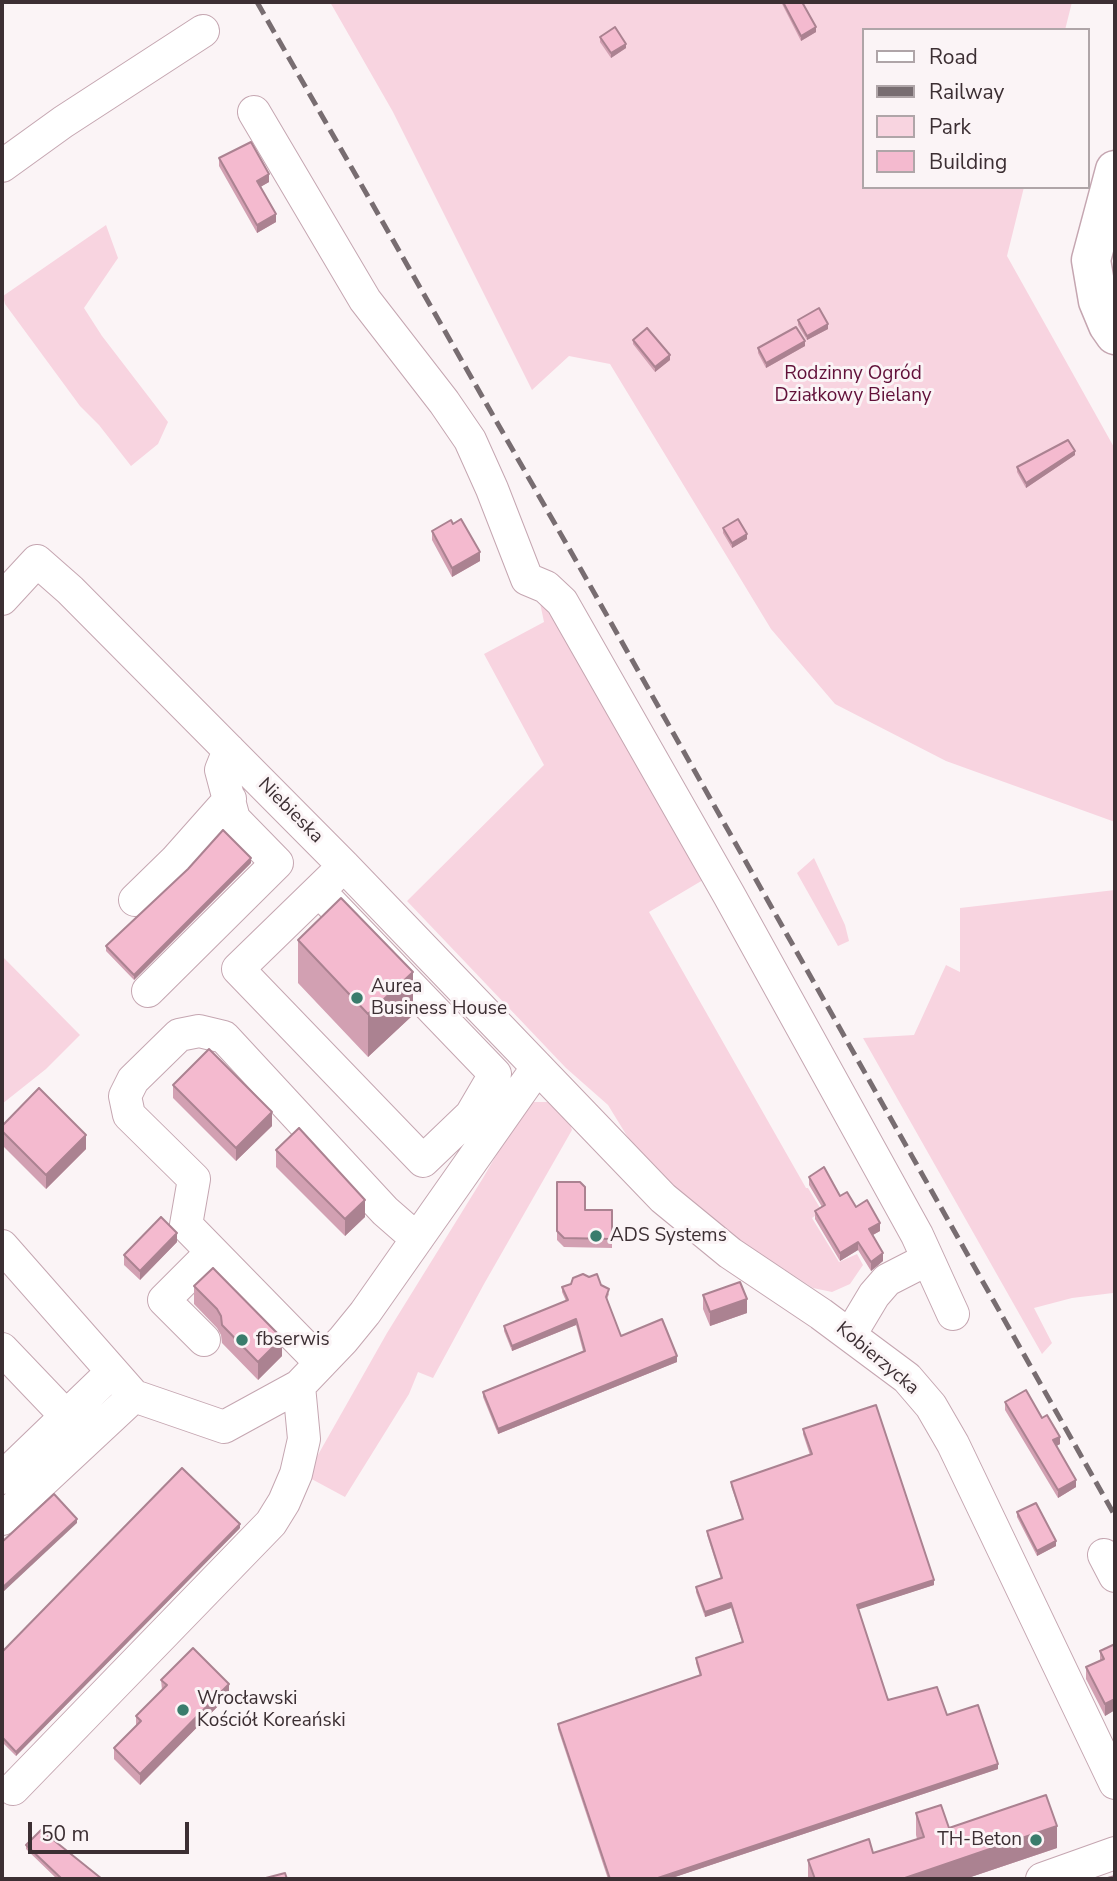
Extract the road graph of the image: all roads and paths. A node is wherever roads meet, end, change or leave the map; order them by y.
1 (203, 31) dead end
2 (254, 112) dead end
3 (2, 166) edge
4 (1111, 185) edge
5 (1115, 285) edge
6 (1115, 335) edge
7 (2, 599) edge
8 (229, 750) junction
9 (230, 799) junction
10 (344, 866) junction
11 (319, 891) junction
12 (135, 900) dead end
13 (148, 991) dead end
14 (537, 1068) junction
15 (417, 1239) junction
16 (2, 1246) edge
17 (212, 1252) junction
18 (928, 1259) junction
19 (953, 1314) dead end
20 (850, 1335) junction
21 (204, 1340) dead end
22 (2, 1349) edge
23 (321, 1363) junction
24 (112, 1372) junction
25 (299, 1387) junction
26 (134, 1396) junction
27 (66, 1416) junction
28 (2, 1478) edge
29 (2, 1519) edge
30 (1115, 1783) edge
31 (13, 1789) dead end
32 (1115, 1853) edge
33 (1042, 1879) edge

1 - 3 street
2 - 18 street
4 - 5 main road
4 - 6 main road
7 - 8 street, Niebieska
8 - 9 street
8 - 10 street, Niebieska
9 - 12 street
9 - 13 street
10 - 11 street
10 - 14 street, Niebieska
11 - 11 street
14 - 15 street
14 - 20 street, Kobierzycka
15 - 17 street
15 - 23 street
16 - 24 street
17 - 21 street
17 - 23 street
18 - 19 street
18 - 20 street
20 - 30 street, Kobierzycka
22 - 27 street
23 - 25 street
24 - 26 street
24 - 27 street
25 - 26 street
25 - 31 street
26 - 29 street
27 - 28 street
32 - 33 street

